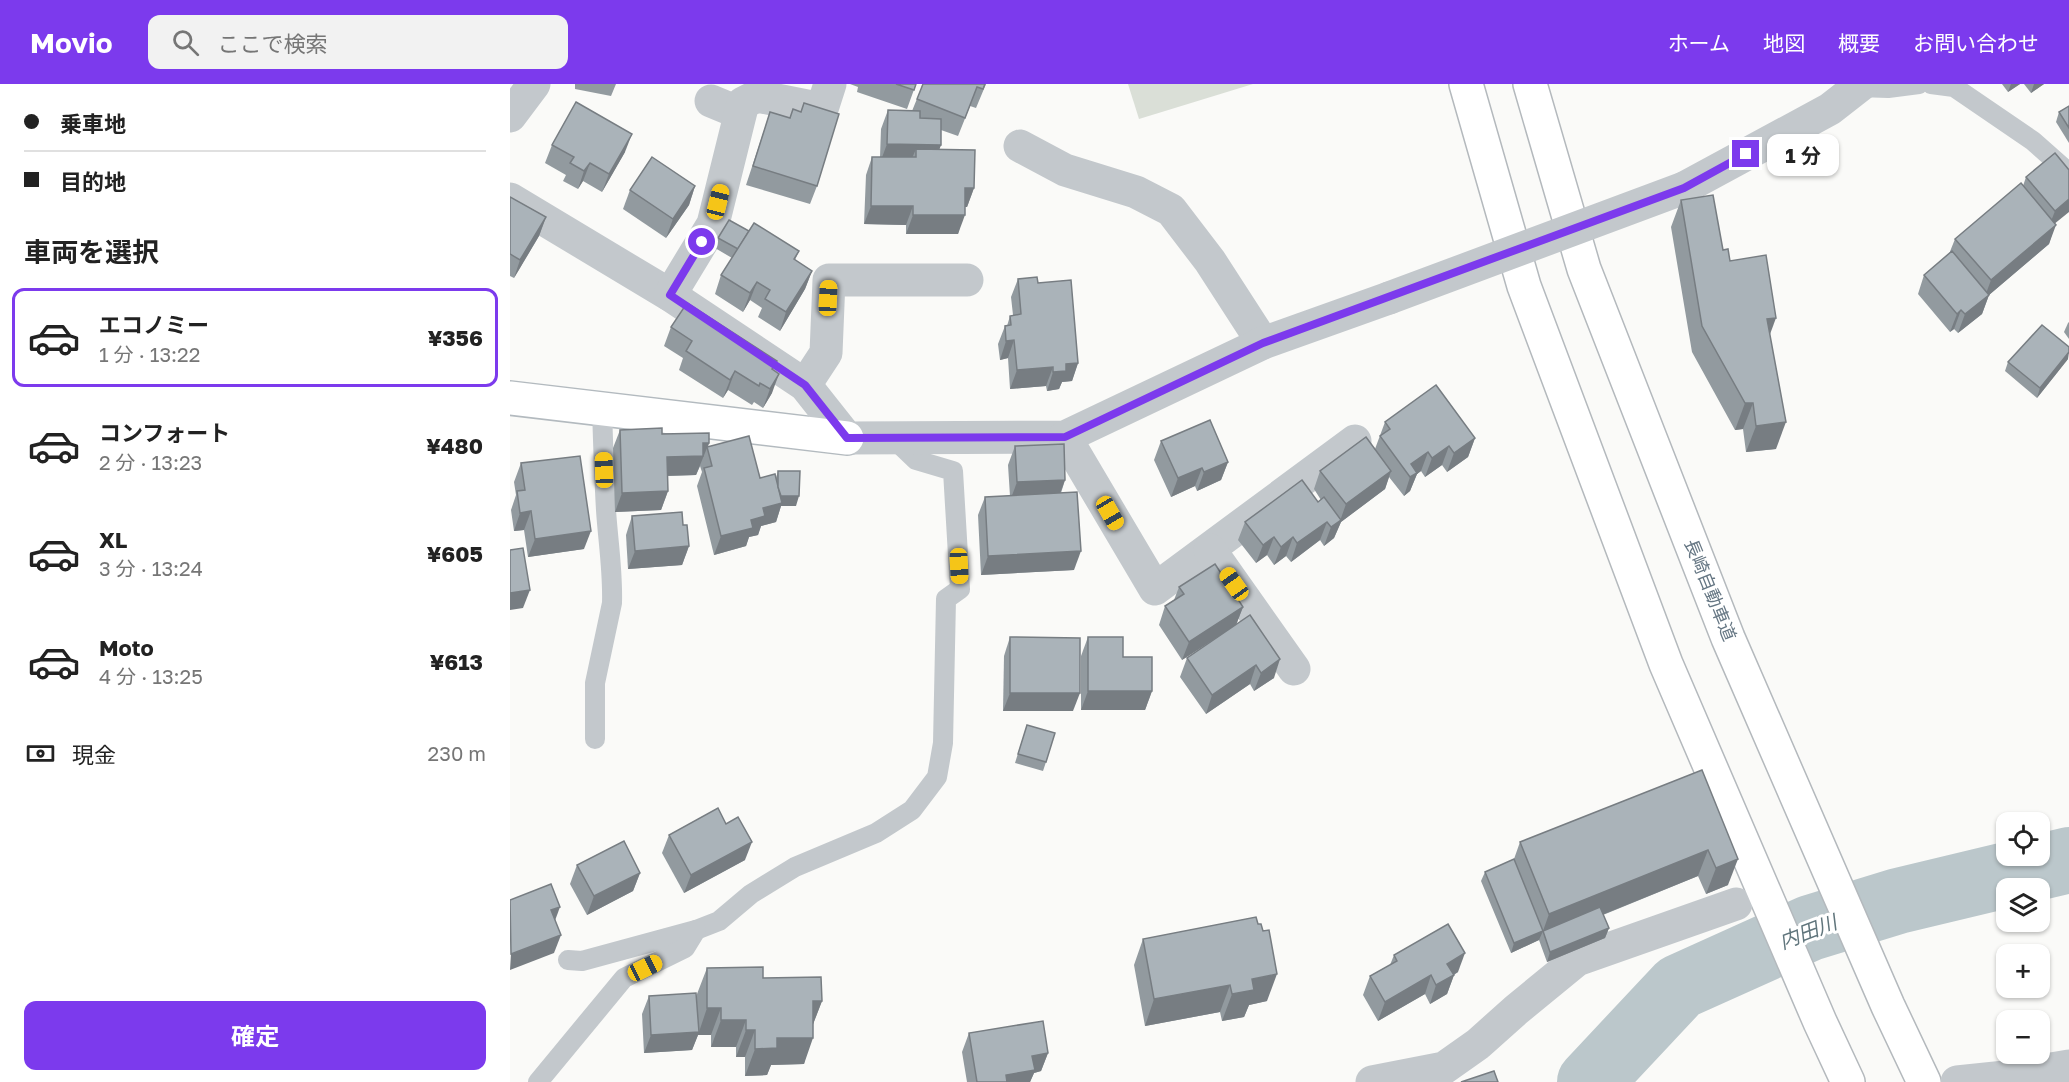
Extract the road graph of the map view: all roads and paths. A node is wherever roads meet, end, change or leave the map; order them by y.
1 (534, 84) edge
2 (830, 84) edge
3 (1466, 84) edge
4 (1530, 84) edge
5 (1919, 84) edge
6 (1932, 84) edge
7 (1860, 86) edge
8 (711, 101) dead end
9 (740, 113) junction
10 (510, 116) edge
11 (1020, 146) dead end
12 (2069, 173) edge
13 (510, 198) edge
14 (967, 280) dead end
15 (670, 295) junction
16 (1263, 343) junction
17 (805, 385) junction
18 (510, 398) edge
19 (602, 408) junction
20 (1065, 437) junction
21 (847, 438) junction
22 (893, 438) junction
23 (1355, 441) dead end
24 (1210, 550) junction
25 (1294, 669) dead end
26 (596, 739) dead end
27 (1736, 903) dead end
28 (696, 930) junction
29 (568, 960) dead end
30 (2069, 1066) edge
31 (2009, 1079) edge
32 (538, 1082) edge
33 (1372, 1082) edge
34 (1848, 1082) edge
35 (1923, 1082) edge
36 (1957, 1082) edge

1 - 10 street
2 - 9 street
3 - 34 main road
4 - 35 main road, 長崎自動車道
5 - 7 lane
6 - 12 lane
7 - 16 street, bridge
8 - 9 street
9 - 15 street
11 - 16 street
13 - 15 street
14 - 17 street
15 - 17 street
16 - 20 street
17 - 21 street
18 - 19 main road
19 - 21 main road
19 - 26 lane
20 - 22 street
20 - 24 street
21 - 22 street
22 - 28 lane
23 - 24 street
24 - 25 street
27 - 33 street
28 - 29 lane
28 - 32 lane
30 - 31 street
31 - 36 street

